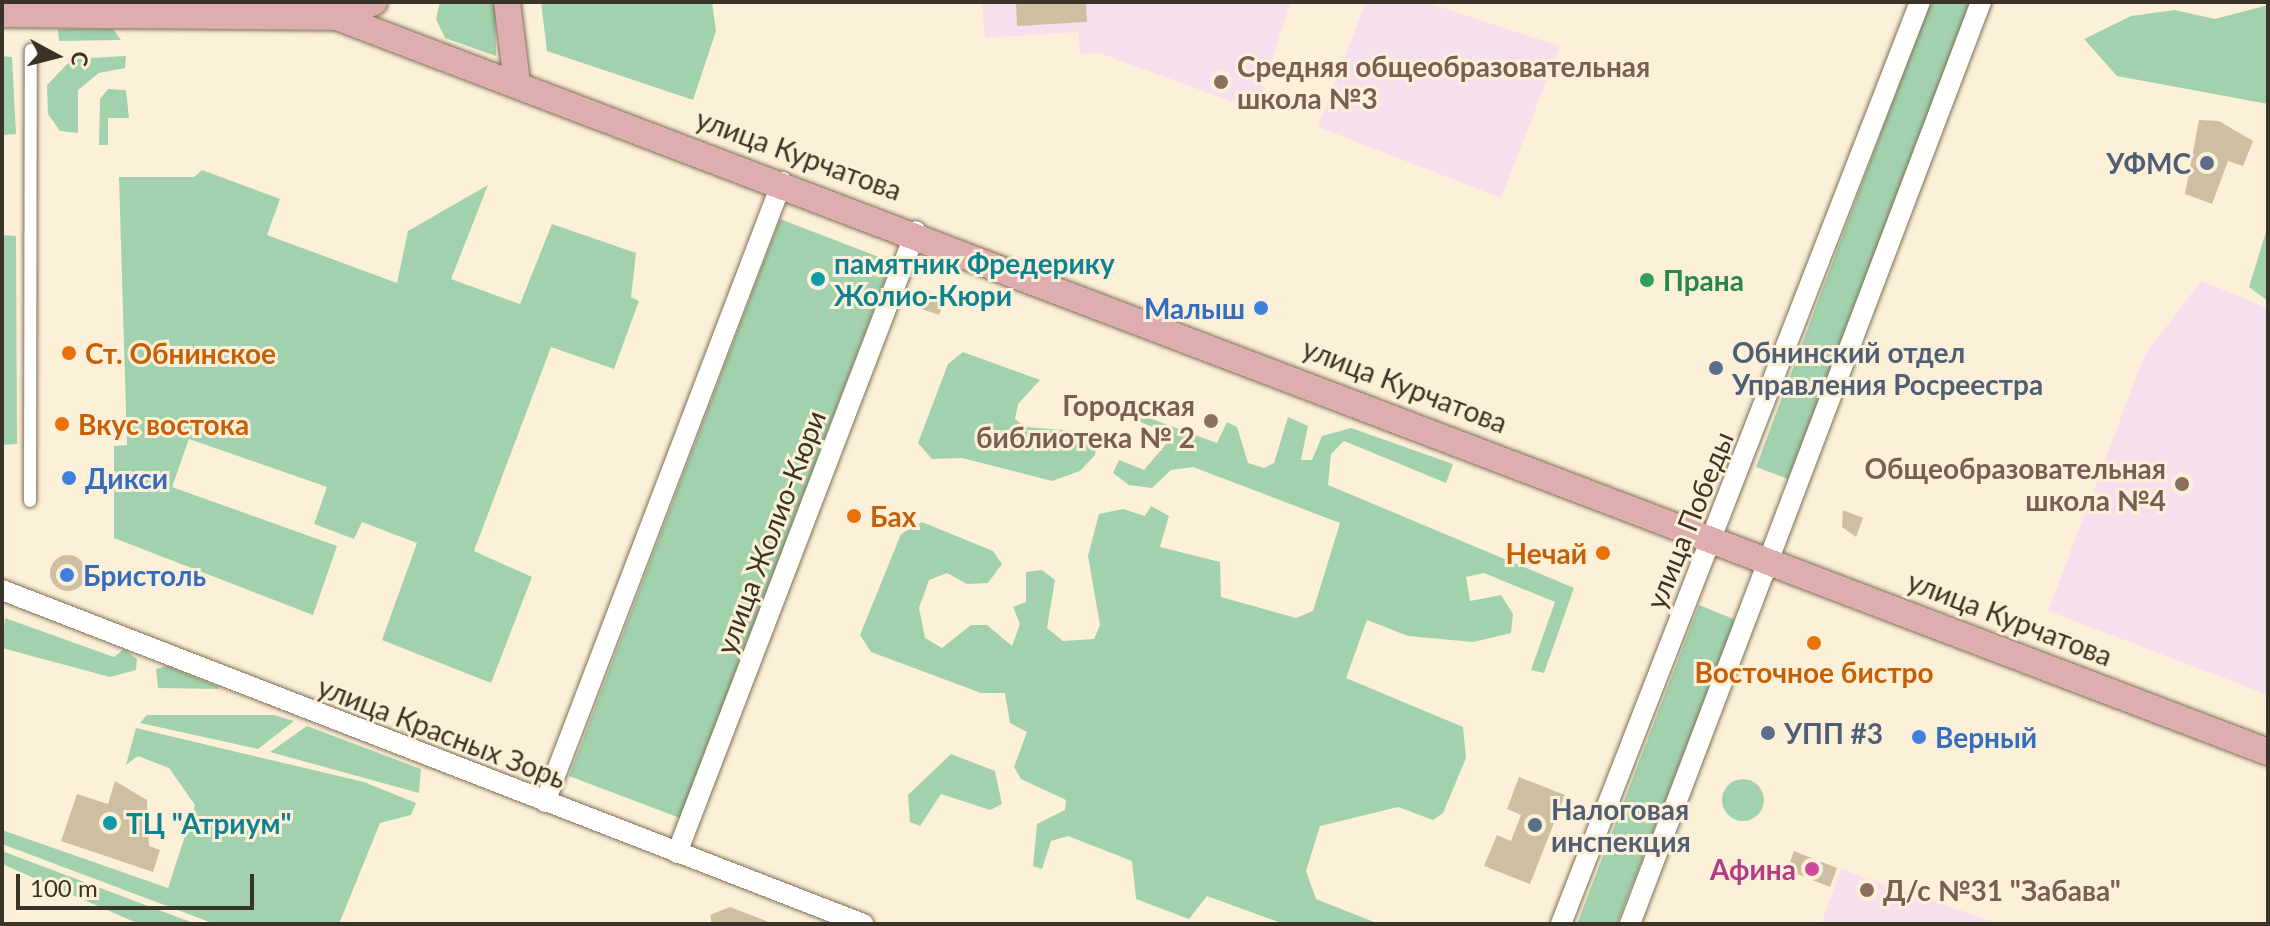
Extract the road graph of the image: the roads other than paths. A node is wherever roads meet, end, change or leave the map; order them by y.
1 (374, 2) edge
2 (507, 2) edge
3 (1920, 2) edge
4 (1981, 2) edge
5 (2, 14) edge
6 (337, 17) junction
7 (31, 50) dead end
8 (517, 82) junction
9 (782, 182) junction
10 (916, 231) junction
11 (30, 501) dead end
12 (1713, 539) junction
13 (1766, 559) junction
14 (2, 590) edge
15 (2268, 752) edge
16 (545, 802) junction
17 (677, 853) junction
18 (863, 924) edge
19 (1561, 924) edge
20 (1630, 924) edge

1 - 6 main road
2 - 8 main road
3 - 12 street, улица Победы
4 - 13 street
5 - 6 main road
6 - 8 main road, улица Курчатова
7 - 11 street
8 - 9 main road, улица Курчатова
9 - 10 main road, улица Курчатова
9 - 16 street
10 - 12 main road, улица Курчатова
10 - 17 street, улица Жолио-Кюри
12 - 13 main road, улица Курчатова
12 - 19 street, улица Победы
13 - 15 main road, улица Курчатова
13 - 20 street
14 - 16 street, улица Красных Зорь
16 - 17 street, улица Красных Зорь
17 - 18 street, улица Красных Зорь

